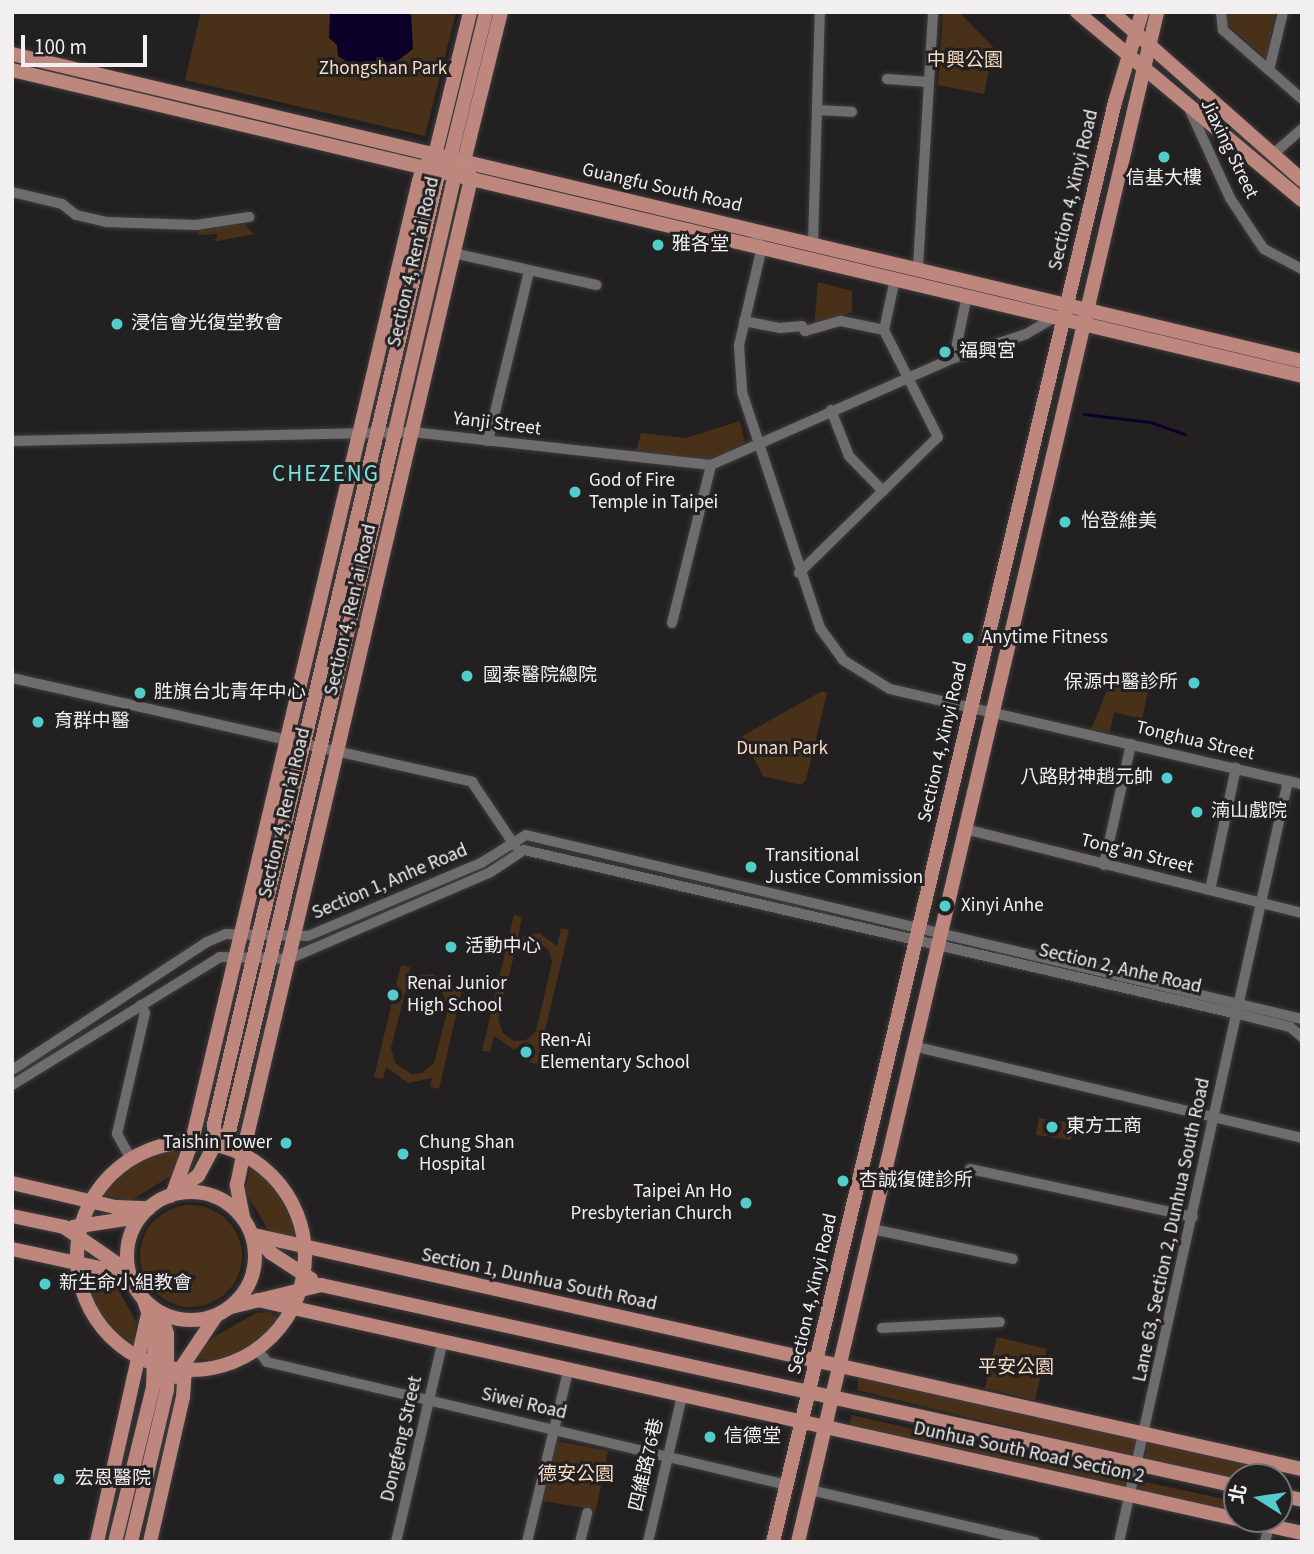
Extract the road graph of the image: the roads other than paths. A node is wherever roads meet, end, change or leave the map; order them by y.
1 (470, 12) edge
2 (486, 12) edge
3 (501, 12) edge
4 (820, 12) edge
5 (933, 12) edge
6 (1077, 12) edge
7 (1112, 12) edge
8 (1142, 12) edge
9 (1157, 12) edge
10 (1221, 12) edge
11 (1283, 12) edge
12 (1134, 34) junction
13 (1148, 48) junction
14 (12, 54) edge
15 (1128, 54) junction
16 (1143, 65) junction
17 (12, 70) edge
18 (1269, 70) junction
19 (887, 79) dead end
20 (929, 82) junction
21 (1185, 99) junction
22 (1302, 100) edge
23 (817, 110) junction
24 (852, 112) dead end
25 (1302, 129) edge
26 (435, 155) junction
27 (1272, 155) junction
28 (457, 160) junction
29 (423, 168) junction
30 (439, 172) junction
31 (455, 175) junction
32 (471, 179) junction
33 (1302, 180) edge
34 (12, 192) edge
35 (1302, 201) edge
36 (249, 217) dead end
37 (752, 229) junction
38 (813, 243) junction
39 (762, 247) junction
40 (453, 253) junction
41 (918, 267) junction
42 (1302, 269) edge
43 (529, 272) junction
44 (895, 279) junction
45 (596, 285) dead end
46 (967, 295) junction
47 (1065, 310) junction
48 (1088, 315) junction
49 (744, 321) junction
50 (884, 330) junction
51 (954, 358) junction
52 (1302, 361) edge
53 (1302, 376) edge
54 (906, 380) junction
55 (831, 410) junction
56 (358, 432) junction
57 (376, 432) junction
58 (395, 432) junction
59 (412, 432) junction
60 (488, 440) junction
61 (14, 441) edge
62 (758, 443) junction
63 (12, 453) edge
64 (711, 465) junction
65 (883, 491) junction
66 (799, 573) junction
67 (672, 623) dead end
68 (12, 678) edge
69 (971, 708) junction
70 (992, 712) junction
71 (287, 739) junction
72 (304, 743) junction
73 (1131, 744) junction
74 (320, 747) junction
75 (338, 750) junction
76 (1236, 768) junction
77 (1288, 781) junction
78 (1302, 784) edge
79 (965, 829) junction
80 (512, 840) junction
81 (518, 852) junction
82 (1104, 865) junction
83 (1210, 890) junction
84 (1262, 904) junction
85 (1302, 913) edge
86 (241, 935) junction
87 (259, 936) junction
88 (928, 936) junction
89 (275, 938) junction
90 (293, 938) junction
91 (236, 957) junction
92 (254, 957) junction
93 (271, 958) junction
94 (289, 960) junction
95 (141, 1005) junction
96 (1239, 1009) junction
97 (1302, 1019) edge
98 (1302, 1037) edge
99 (917, 1047) junction
100 (12, 1070) edge
101 (12, 1085) edge
102 (1214, 1119) junction
103 (1302, 1138) edge
104 (192, 1141) junction
105 (215, 1144) junction
106 (243, 1153) junction
107 (131, 1159) junction
108 (971, 1169) dead end
109 (12, 1183) edge
110 (171, 1194) junction
111 (91, 1201) junction
112 (149, 1208) junction
113 (12, 1216) edge
114 (1193, 1217) junction
115 (249, 1227) junction
116 (873, 1229) junction
117 (80, 1231) junction
118 (12, 1248) edge
119 (306, 1249) junction
120 (1013, 1259) dead end
121 (77, 1263) junction
122 (123, 1273) junction
123 (303, 1280) junction
124 (134, 1285) junction
125 (257, 1300) junction
126 (151, 1307) junction
127 (231, 1307) junction
128 (292, 1310) junction
129 (216, 1315) junction
130 (1000, 1322) dead end
131 (883, 1328) dead end
132 (442, 1344) junction
133 (258, 1350) junction
134 (816, 1361) junction
135 (839, 1366) junction
136 (165, 1367) junction
137 (568, 1371) junction
138 (809, 1393) junction
139 (681, 1396) junction
140 (832, 1398) junction
141 (429, 1399) junction
142 (802, 1422) junction
143 (825, 1427) junction
144 (554, 1429) junction
145 (1146, 1434) junction
146 (667, 1455) junction
147 (1139, 1464) junction
148 (1302, 1469) edge
149 (1223, 1483) edge
150 (787, 1485) junction
151 (810, 1490) junction
152 (1130, 1495) junction
153 (587, 1513) dead end
154 (1223, 1516) edge
155 (97, 1542) edge
156 (115, 1542) edge
157 (131, 1542) edge
158 (150, 1542) edge
159 (396, 1542) edge
160 (527, 1542) edge
161 (580, 1542) edge
162 (648, 1542) edge
163 (774, 1542) edge
164 (798, 1542) edge
165 (1035, 1542) edge
166 (1119, 1542) edge

1 - 26 main road, Section 4, Ren'ai Road
2 - 28 main road, Section 4, Ren’ai Road
3 - 28 main road
4 - 23 street
5 - 20 street
6 - 15 main road
7 - 12 main road
8 - 12 main road, Section 4, Xinyi Road
9 - 13 main road, Section 4, Xinyi Road
10 - 18 street
11 - 18 street
12 - 13 main road
12 - 15 main road, Section 4, Xinyi Road
13 - 16 main road, Section 4, Xinyi Road
13 - 27 main road
14 - 26 main road, Guangfu South Road
15 - 16 main road
15 - 47 main road, Section 4, Xinyi Road
16 - 21 main road
16 - 48 main road, Section 4, Xinyi Road
17 - 29 main road, Guangfu South Road
18 - 22 street
19 - 20 street
20 - 41 street
21 - 35 main road
21 - 42 street, Jiaxing Street
23 - 24 street
23 - 38 street
25 - 27 street
26 - 28 main road, Guangfu South Road
26 - 29 main road, Section 4, Ren'ai Road
27 - 33 main road
28 - 30 main road, Section 4, Ren’ai Road
28 - 31 main road, Section 4, Ren’ai Road
28 - 32 main road
28 - 37 main road, Guangfu South Road
29 - 30 main road, Guangfu South Road
29 - 56 main road, Section 4, Ren'ai Road
30 - 31 main road, Guangfu South Road
30 - 57 main road, Section 4, Ren’ai Road
31 - 32 main road, Guangfu South Road
31 - 58 main road, Section 4, Ren’ai Road
32 - 39 main road, Guangfu South Road
32 - 40 main road, Section 4, Ren'ai Road
34 - 36 street
37 - 38 main road, Guangfu South Road
37 - 39 street
38 - 41 main road, Guangfu South Road
39 - 44 main road, Guangfu South Road
39 - 49 street, Tonghua Street
40 - 43 street
40 - 59 main road, Section 4, Ren'ai Road
41 - 47 main road, Guangfu South Road
43 - 45 street
43 - 60 street
44 - 46 main road, Guangfu South Road
44 - 50 street
46 - 47 main road, Guangfu South Road
46 - 51 street
47 - 48 main road, Guangfu South Road
47 - 51 street
47 - 69 main road, Section 4, Xinyi Road
48 - 52 main road, Guangfu South Road
48 - 53 main road, Guangfu South Road
48 - 70 main road, Section 4, Xinyi Road
49 - 50 street
49 - 62 street, Tonghua Street
50 - 54 street
51 - 54 street
54 - 55 street
54 - 65 street
55 - 62 street
55 - 65 street
56 - 57 street, Yanji Street
56 - 61 street, Yanji Street
56 - 71 main road, Section 4, Ren'ai Road
57 - 58 street, Yanji Street
57 - 72 main road, Section 4, Ren’ai Road
58 - 59 street, Yanji Street
58 - 74 main road, Section 4, Ren’ai Road
59 - 60 street, Yanji Street
59 - 75 main road, Section 4, Ren'ai Road
60 - 64 street, Yanji Street
61 - 63 street
62 - 64 street
62 - 66 street, Tonghua Street
64 - 67 street
65 - 66 street
66 - 69 street, Tonghua Street
68 - 71 street
69 - 70 street, Tonghua Street
69 - 88 main road, Section 4, Xinyi Road
70 - 73 street, Tonghua Street
70 - 79 main road, Section 4, Xinyi Road
71 - 72 street
71 - 86 main road, Section 4, Ren'ai Road
72 - 74 street
72 - 87 main road, Section 4, Ren’ai Road
73 - 76 street, Tonghua Street
73 - 82 street
74 - 75 street
74 - 89 main road, Section 4, Ren’ai Road
75 - 80 street
75 - 90 main road, Section 4, Ren'ai Road
76 - 77 street, Tonghua Street
76 - 83 street
77 - 78 street, Tonghua Street
77 - 84 street, Lane 63, Section 2, Dunhua South Road
79 - 82 street, Tong'an Street
79 - 88 main road, Section 4, Xinyi Road
80 - 81 street
80 - 88 street
80 - 90 street, Section 1, Anhe Road
81 - 88 street
81 - 94 street, Section 1, Anhe Road
82 - 83 street, Tong'an Street
83 - 84 street, Tong'an Street
84 - 85 street, Tong'an Street
84 - 96 street, Lane 63, Section 2, Dunhua South Road
86 - 87 street, Section 1, Anhe Road
86 - 91 main road, Section 4, Ren'ai Road
86 - 100 street, Section 1, Anhe Road
87 - 89 street, Section 1, Anhe Road
87 - 92 main road, Section 4, Ren’ai Road
88 - 96 street, Section 2, Anhe Road
88 - 99 main road, Section 4, Xinyi Road
88 - 134 main road, Section 4, Xinyi Road
89 - 90 street, Section 1, Anhe Road
89 - 93 main road, Section 4, Ren’ai Road
90 - 94 main road, Section 4, Ren'ai Road
91 - 92 street, Section 1, Anhe Road
91 - 95 street, Section 1, Anhe Road
91 - 104 main road, Section 4, Ren'ai Road
92 - 93 street, Section 1, Anhe Road
92 - 105 main road, Section 4, Ren’ai Road
93 - 94 street, Section 1, Anhe Road
93 - 105 main road, Section 4, Ren’ai Road
94 - 106 main road, Section 4, Ren'ai Road
95 - 101 street, Section 1, Anhe Road
95 - 107 street
96 - 97 street, Section 2, Anhe Road
96 - 98 street, Section 2, Anhe Road
96 - 102 street, Lane 63, Section 2, Dunhua South Road
99 - 102 street
99 - 116 main road, Section 4, Xinyi Road
102 - 103 street
102 - 114 street, Lane 63, Section 2, Dunhua South Road
104 - 105 main road
104 - 107 main road
104 - 110 main road, Section 4, Ren'ai Road
105 - 106 main road
105 - 110 main road, Section 4, Ren’ai Road
106 - 115 main road, Section 4, Ren'ai Road
106 - 119 main road
107 - 111 main road
108 - 114 street
109 - 111 main road
110 - 112 main road
110 - 115 main road
111 - 112 main road
111 - 117 main road
112 - 117 main road
112 - 124 main road
113 - 117 main road
114 - 145 street, Lane 63, Section 2, Dunhua South Road
115 - 119 main road, Section 1, Dunhua South Road
115 - 123 main road
115 - 127 main road
116 - 120 street
116 - 135 main road, Section 4, Xinyi Road
117 - 121 main road
117 - 122 main road
118 - 121 main road
119 - 123 main road
119 - 134 main road, Section 1, Dunhua South Road
121 - 122 main road
121 - 136 main road
122 - 124 main road
123 - 125 main road
123 - 128 main road
123 - 138 main road
124 - 126 main road
125 - 127 main road
125 - 128 main road
126 - 129 main road
126 - 136 main road
126 - 136 main road
127 - 129 main road
128 - 132 main road
128 - 133 main road
129 - 136 main road
130 - 131 street
132 - 137 main road
132 - 141 street, Dongfeng Street
133 - 136 main road
133 - 141 street, Siwei Road
134 - 135 main road
134 - 138 main road, Section 4, Xinyi Road
135 - 140 main road, Section 4, Xinyi Road
135 - 145 main road
136 - 155 main road
136 - 156 main road
136 - 157 main road
136 - 158 main road
137 - 139 main road
137 - 144 street
138 - 140 main road
138 - 142 main road, Section 4, Xinyi Road
139 - 142 main road
139 - 146 street, 四維路76巷
140 - 143 main road, Section 4, Xinyi Road
140 - 147 main road, Dunhua South Road Section 2
141 - 144 street, Siwei Road
141 - 159 street, Dongfeng Street
142 - 143 main road, Dunhua South Road Section 2
142 - 150 main road, Section 4, Xinyi Road
143 - 151 main road, Section 4, Xinyi Road
143 - 152 main road, Dunhua South Road Section 2
144 - 146 street, Siwei Road
144 - 160 street
145 - 147 street, Lane 63, Section 2, Dunhua South Road
145 - 148 main road
146 - 150 street, Siwei Road
146 - 162 street, 四維路76巷
147 - 149 main road, Dunhua South Road Section 2
147 - 152 street, Lane 63, Section 2, Dunhua South Road
150 - 163 main road, Section 4, Xinyi Road
151 - 164 main road, Section 4, Xinyi Road
151 - 165 street
152 - 154 main road, Dunhua South Road Section 2
152 - 166 street, Lane 63, Section 2, Dunhua South Road
153 - 161 street

